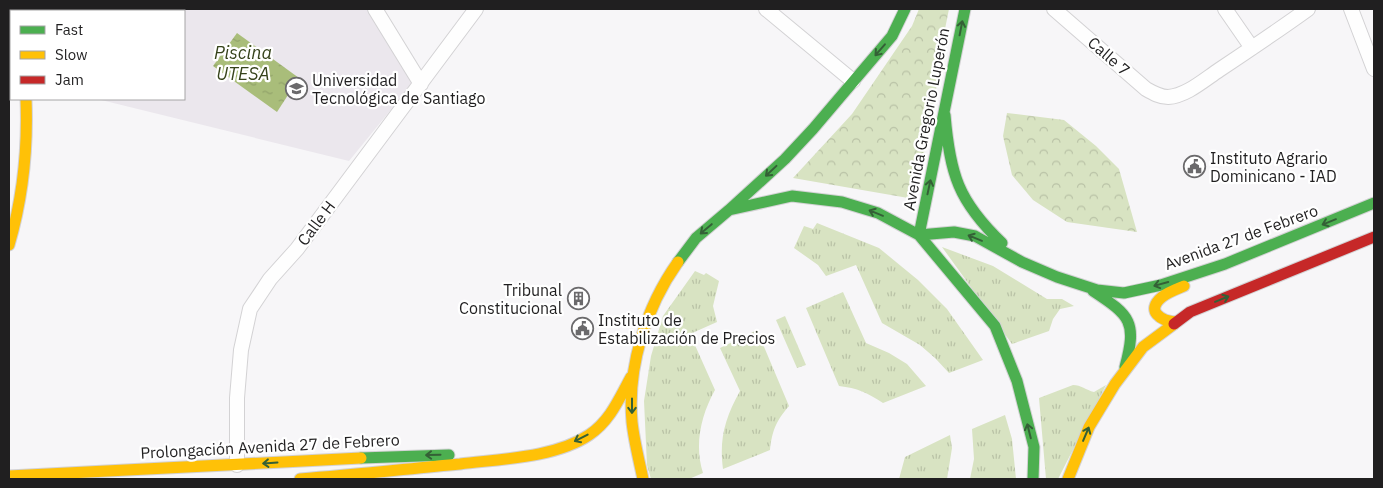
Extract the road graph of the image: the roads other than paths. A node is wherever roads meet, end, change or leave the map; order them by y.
1 (375, 9) edge
2 (476, 9) edge
3 (766, 9) edge
4 (905, 9) edge
5 (965, 9) edge
6 (1054, 9) edge
7 (1225, 9) edge
8 (1308, 9) edge
9 (1351, 9) edge
10 (1252, 48) junction
11 (1374, 69) edge
12 (853, 81) junction
13 (421, 84) junction
14 (26, 100) edge
15 (945, 115) junction
16 (1374, 203) edge
17 (729, 210) junction
18 (919, 235) junction
19 (1374, 237) edge
20 (9, 245) edge
21 (1022, 262) junction
22 (1225, 264) junction
23 (1086, 286) junction
24 (1176, 322) junction
25 (1122, 374) junction
26 (632, 375) junction
27 (534, 454) junction
28 (237, 465) junction
29 (9, 476) edge
30 (300, 479) edge
31 (643, 479) edge
32 (1033, 479) edge
33 (1068, 479) edge

1 - 13 street
2 - 13 street, Calle H
3 - 12 street
4 -> 12 main road
15 -> 5 main road, Avenida Gregorio Luperón
6 - 10 street, Calle 7
7 - 10 street
8 - 10 street
9 - 11 street
12 -> 17 main road
13 - 28 street, Calle H
14 - 20 main road
18 -> 15 main road, Avenida Gregorio Luperón
15 - 21 main road
16 -> 22 main road, Avenida 27 de Febrero
18 -> 17 main road
17 -> 26 main road
21 -> 18 main road, Avenida 27 de Febrero
32 -> 18 main road
24 -> 19 main road
21 - 23 main road, Avenida 27 de Febrero
22 -> 23 main road, Avenida 27 de Febrero
22 - 24 main road
23 - 25 main road
24 - 25 main road
33 -> 25 main road
26 -> 27 main road, Prolongación Avenida 27 de Febrero
26 -> 31 main road
27 -> 28 main road, Prolongación Avenida 27 de Febrero
27 - 30 main road, Prolongación Avenida 27 de Febrero
28 - 29 main road, Prolongación Avenida 27 de Febrero

